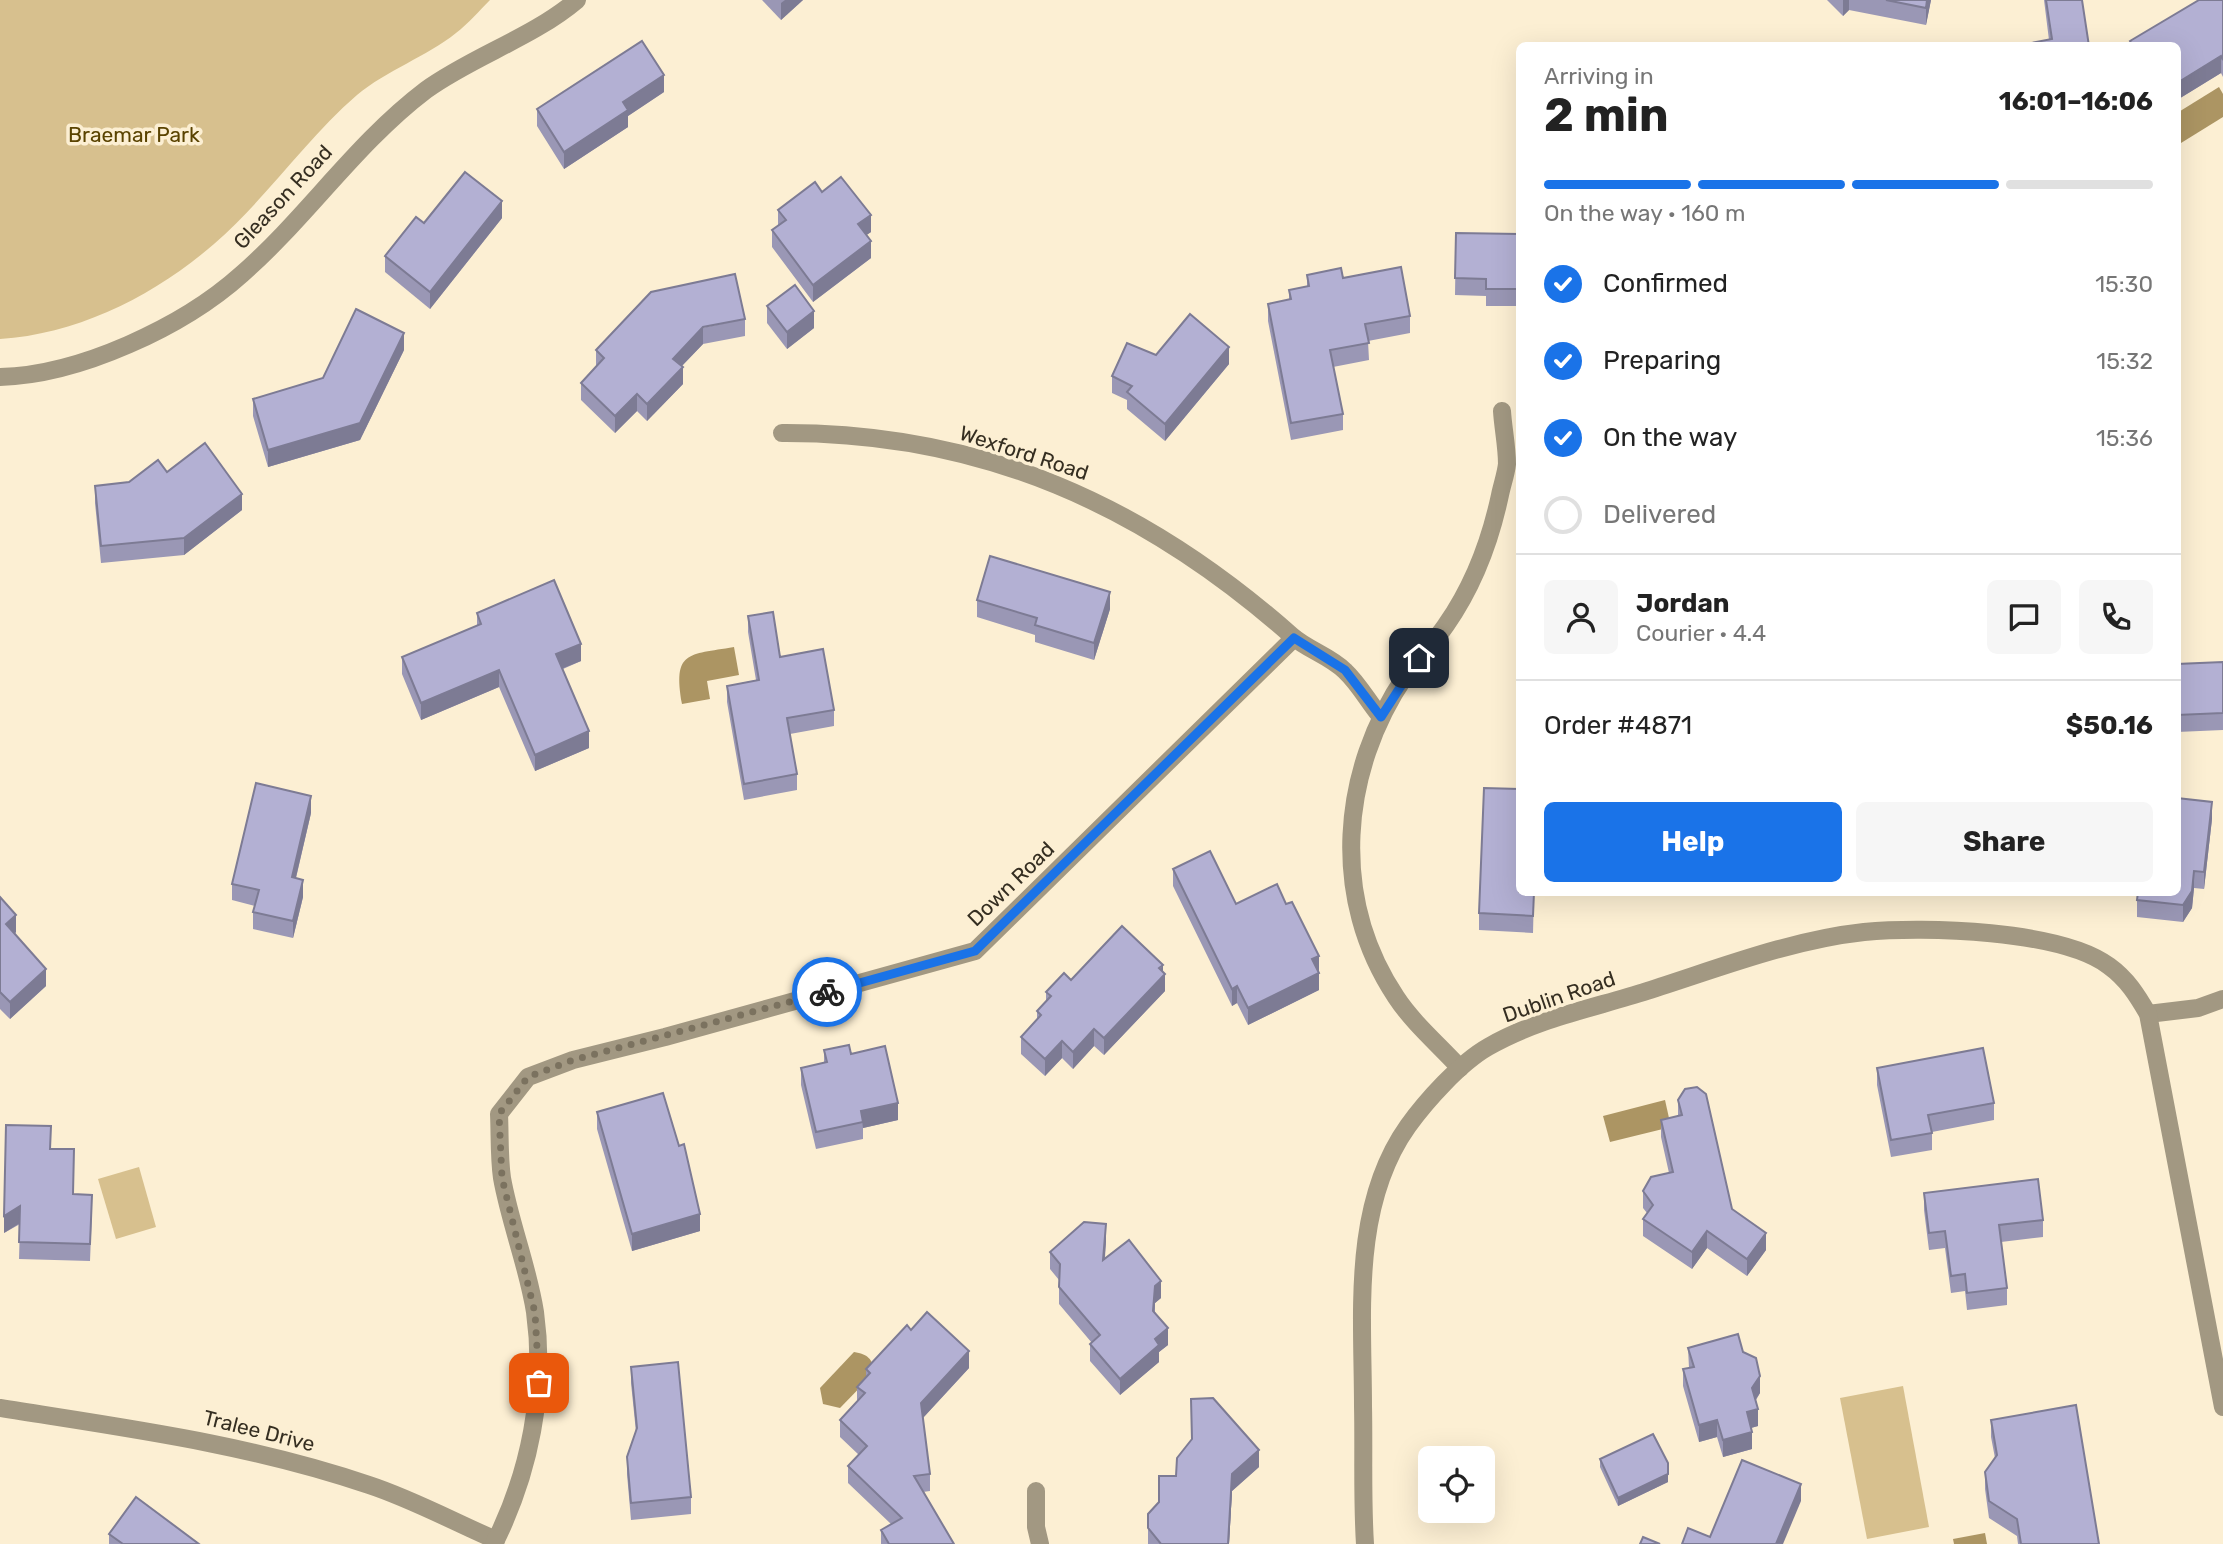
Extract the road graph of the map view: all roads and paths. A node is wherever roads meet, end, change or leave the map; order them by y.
1 (577, 0) edge
2 (0, 377) edge
3 (1502, 411) dead end
4 (782, 433) dead end
5 (1294, 638) junction
6 (1381, 717) junction
7 (2223, 999) edge
8 (2148, 1014) junction
9 (1460, 1068) junction
10 (2223, 1407) edge
11 (0, 1408) edge
12 (1037, 1491) dead end
13 (495, 1542) edge
14 (1040, 1544) edge
15 (1365, 1544) edge

1 - 2 street, Gleason Road
3 - 6 street
4 - 5 street, Wexford Road
5 - 6 street, Wexford Road
5 - 13 street, Down Road
6 - 9 street
7 - 8 street
8 - 9 street, Dublin Road
8 - 10 street, Dublin Road
9 - 15 street, Dublin Road
11 - 13 street, Tralee Drive
12 - 14 street

